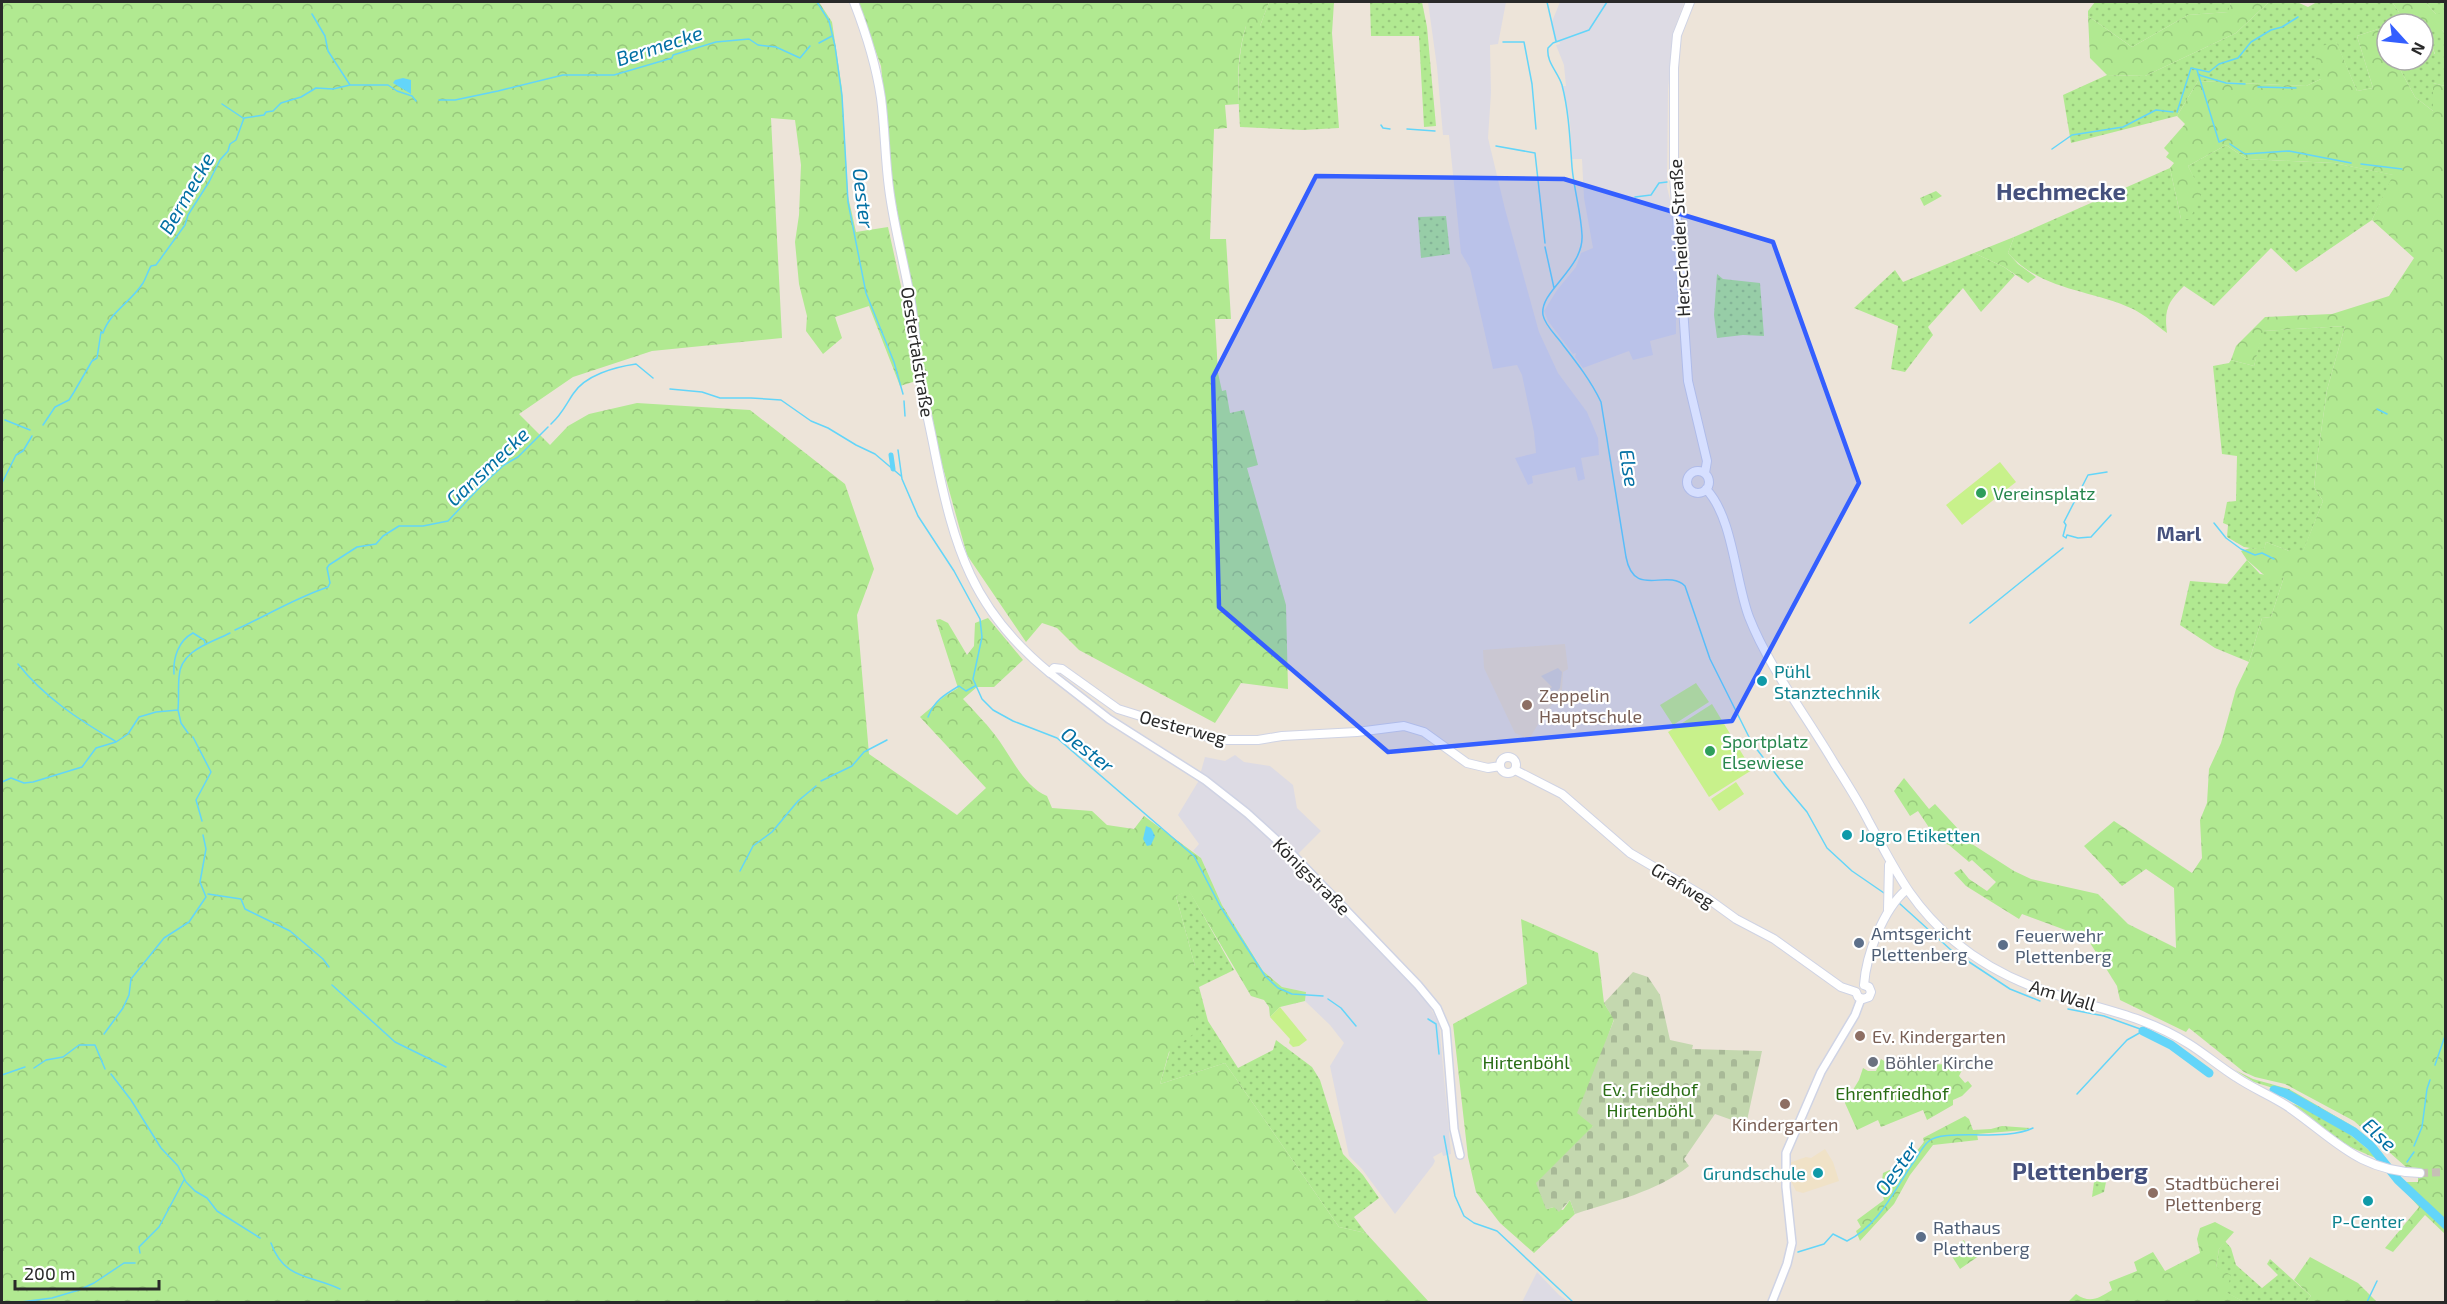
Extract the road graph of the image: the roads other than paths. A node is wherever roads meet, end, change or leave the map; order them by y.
1 (854, 2) edge
2 (1690, 2) edge
3 (1705, 473) junction
4 (1706, 489) junction
5 (1050, 673) junction
6 (1402, 726) joint
7 (1500, 766) junction
8 (1515, 770) junction
9 (1889, 863) junction
10 (1906, 890) junction
11 (1888, 897) junction
12 (1888, 912) junction
13 (1864, 985) junction
14 (1859, 995) junction
15 (1460, 1155) dead end
16 (2420, 1173) tunnel mouth
17 (1772, 1302) edge

1 - 5 main road, Oestertalstraße
2 - 3 main road, Herscheider Straße
3 - 4 main road, Herscheider Straße
3 - 4 main road, Herscheider Straße
4 - 9 main road, Herscheider Straße
5 - 6 main road, Oesterweg
5 - 15 street, Königstraße
6 - 7 main road, Grafweg
7 - 8 main road, Grafweg
7 - 8 main road, Grafweg
8 - 14 main road, Grafweg
9 - 10 main road, Herscheider Straße
9 - 11 main road
10 - 11 main road
10 - 12 main road
10 - 16 main road, Am Wall
11 - 12 main road
12 - 13 main road
13 - 14 main road
13 - 14 main road
14 - 17 street

